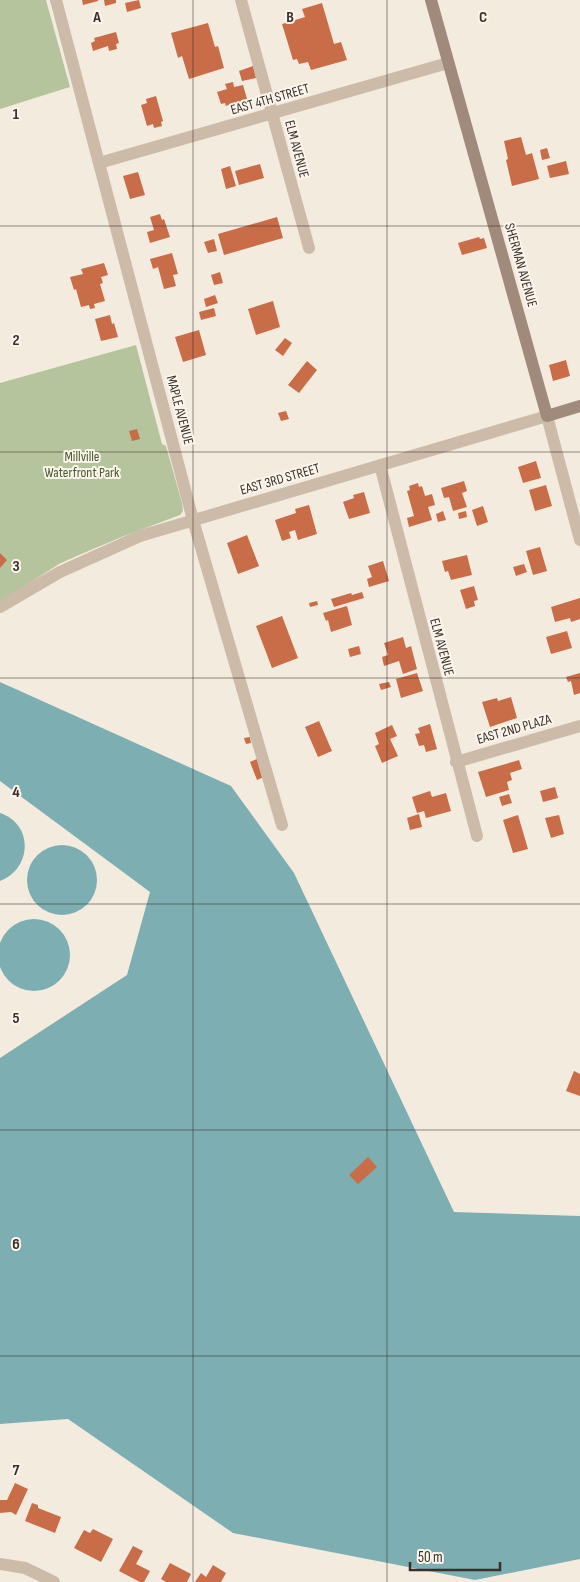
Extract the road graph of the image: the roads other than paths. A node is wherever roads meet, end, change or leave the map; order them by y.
1 (56, 0) edge
2 (242, 0) edge
3 (431, 0) edge
4 (448, 63) junction
5 (272, 114) junction
6 (99, 163) junction
7 (309, 248) dead end
8 (580, 406) edge
9 (547, 416) junction
10 (380, 465) junction
11 (193, 520) junction
12 (580, 540) edge
13 (0, 607) edge
14 (580, 726) edge
15 (456, 762) junction
16 (282, 825) dead end
17 (476, 836) dead end
18 (0, 1564) edge
19 (42, 1578) edge
20 (54, 1582) edge

1 - 6 street, MAPLE AVENUE
2 - 5 street, ELM AVENUE
3 - 4 street, SHERMAN AVENUE
4 - 5 street, EAST 4TH STREET
4 - 9 street, SHERMAN AVENUE
5 - 6 street, EAST 4TH STREET
5 - 7 street, ELM AVENUE
6 - 11 street, MAPLE AVENUE
8 - 9 street, EAST 3RD STREET
9 - 10 street, EAST 3RD STREET
9 - 12 street, SHERMAN AVENUE
10 - 11 street, EAST 3RD STREET
10 - 15 street, ELM AVENUE
11 - 13 street, EAST 3RD STREET
11 - 16 street, MAPLE AVENUE
14 - 15 street, EAST 2ND PLAZA
15 - 17 street, ELM AVENUE
18 - 19 street
19 - 20 street

